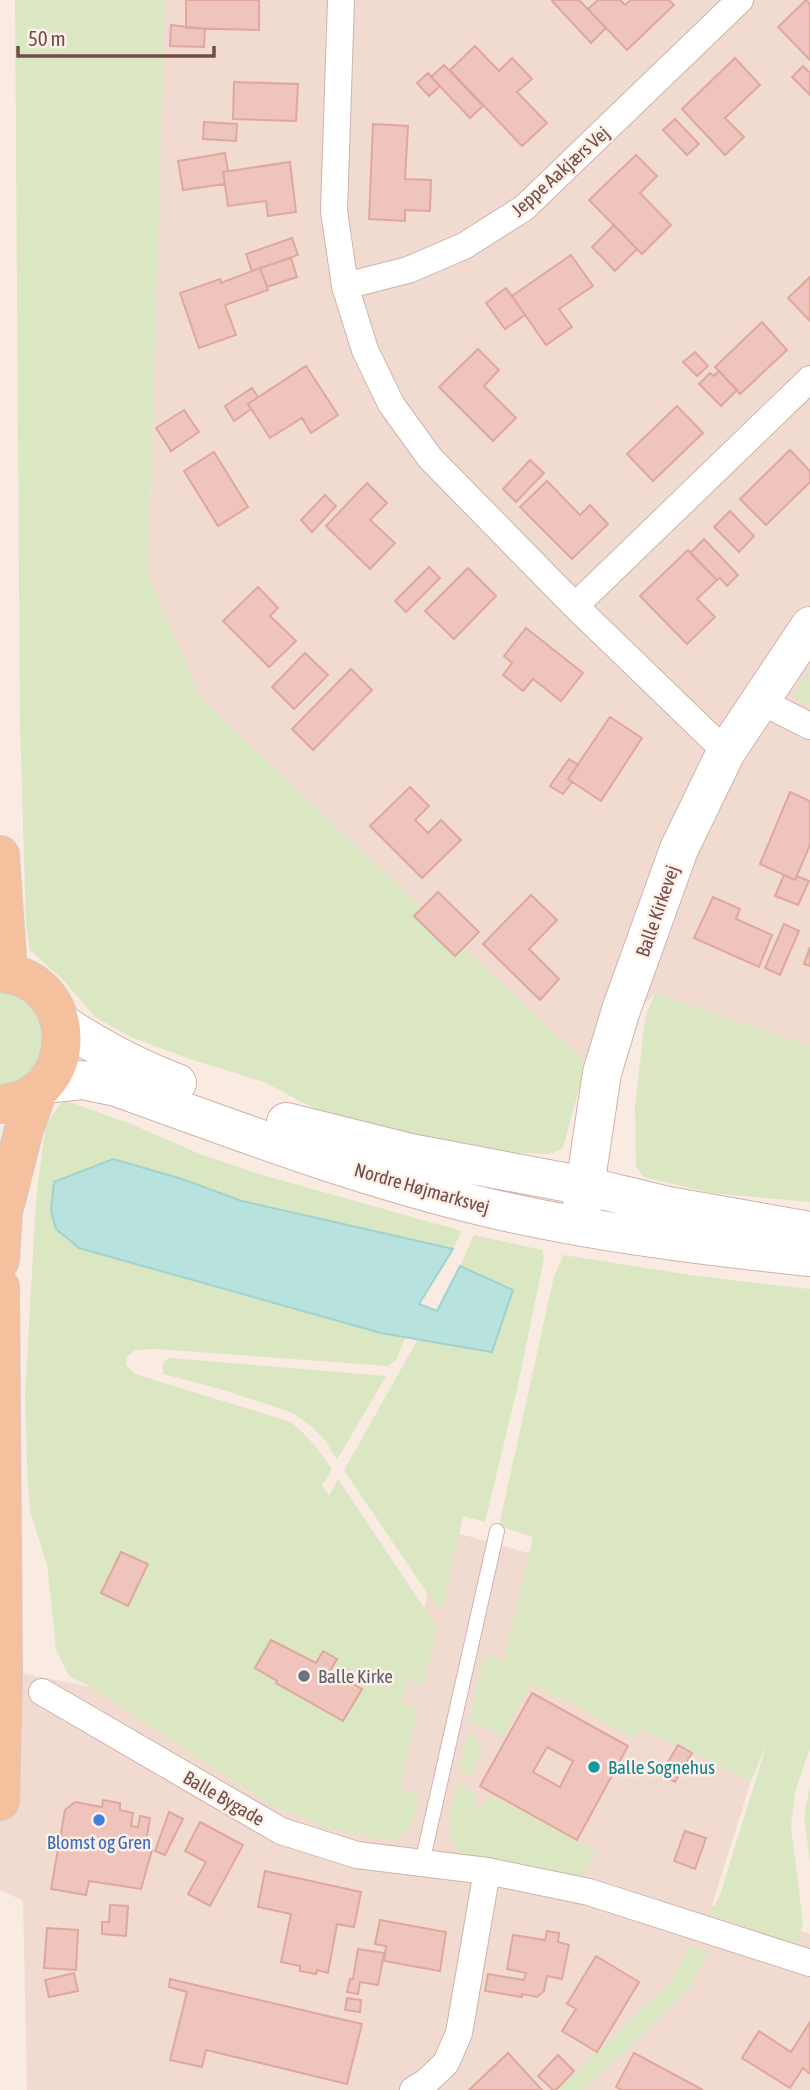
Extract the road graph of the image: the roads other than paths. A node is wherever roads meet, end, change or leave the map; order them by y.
1 (341, 0) edge
2 (740, 0) edge
3 (345, 286) junction
4 (810, 379) edge
5 (575, 606) junction
6 (810, 626) edge
7 (760, 701) junction
8 (810, 726) edge
9 (726, 752) junction
10 (0, 855) edge
11 (4, 973) edge
12 (61, 1023) junction
13 (41, 1087) junction
14 (0, 1104) edge
15 (585, 1186) junction
16 (1, 1200) edge
17 (579, 1225) junction
18 (810, 1231) edge
19 (810, 1257) edge
20 (0, 1260) edge
21 (0, 1287) edge
22 (497, 1531) dead end
23 (42, 1692) dead end
24 (0, 1801) edge
25 (422, 1863) junction
26 (487, 1871) junction
27 (810, 1963) edge
28 (413, 2090) edge

1 - 3 street
2 - 3 street, Jeppe Aakjærs Vej
3 - 5 street
4 - 5 street
5 - 9 street
6 - 7 street, Balle Kirkevej
7 - 8 street
7 - 9 street, Balle Kirkevej
9 - 15 street, Balle Kirkevej
10 - 11 main road
11 - 12 main road
12 - 13 main road
12 - 15 street, Nordre Højmarksvej
13 - 14 main road
13 - 16 main road
13 - 17 street, Nordre Højmarksvej
15 - 17 street, Balle Kirkevej
15 - 18 street, Nordre Højmarksvej
16 - 20 main road
17 - 19 street, Nordre Højmarksvej
21 - 24 main road
22 - 25 lane
23 - 25 street, Balle Bygade
25 - 26 street, Balle Bygade
26 - 27 street, Balle Bygade
26 - 28 street

